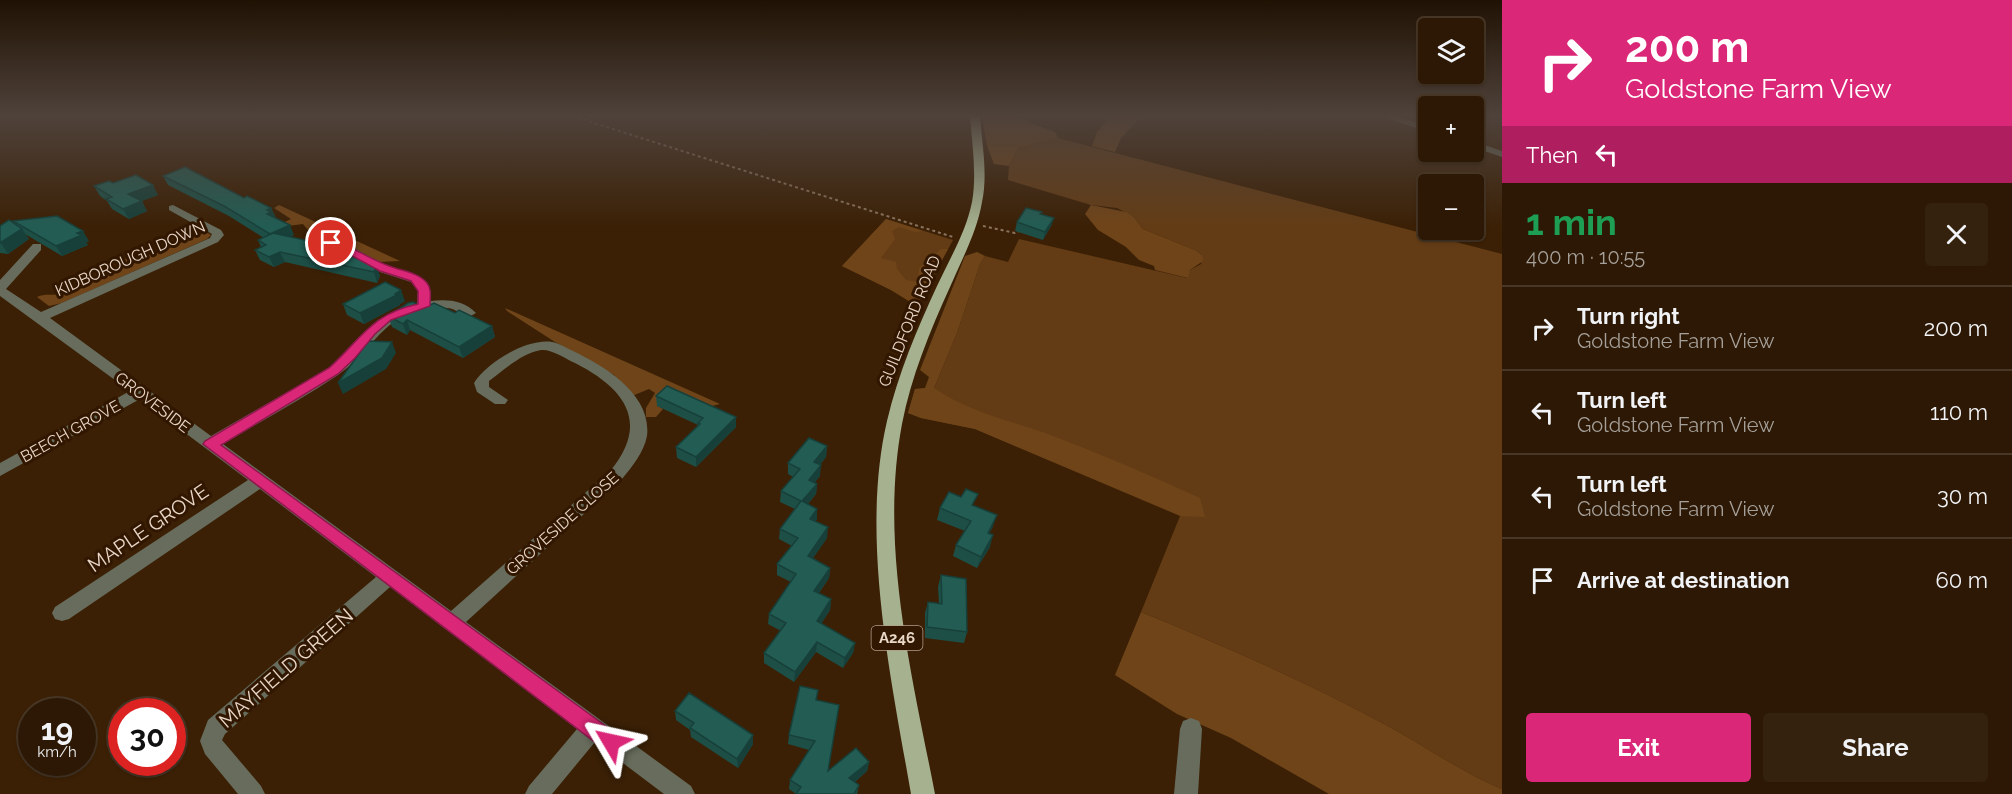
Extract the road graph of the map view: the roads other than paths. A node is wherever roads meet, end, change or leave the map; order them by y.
1 (978, 153) edge
2 (168, 221) dead end
3 (312, 237) dead end
4 (37, 246) dead end
5 (0, 289) edge
6 (424, 306) junction
7 (469, 314) edge
8 (40, 317) junction
9 (140, 392) junction
10 (500, 400) dead end
11 (210, 444) junction
12 (0, 470) edge
13 (259, 481) junction
14 (390, 576) junction
15 (62, 613) dead end
16 (452, 622) junction
17 (592, 728) junction
18 (1191, 729) dead end
19 (253, 794) edge
20 (537, 794) edge
21 (682, 794) edge
22 (923, 794) edge
23 (1186, 794) edge

1 - 22 main road, GUILDFORD ROAD / A246
2 - 8 street, KIDBOROUGH DOWN
3 - 6 street
4 - 5 street
5 - 8 street, GROVESIDE
6 - 7 street
6 - 11 street
8 - 9 street, GROVESIDE
9 - 11 street, GROVESIDE
9 - 12 street, BEECH GROVE
10 - 16 street, GROVESIDE CLOSE
11 - 13 street, GROVESIDE
13 - 14 street, GROVESIDE
13 - 15 street, MAPLE GROVE
14 - 16 street, GROVESIDE
14 - 19 street, MAYFIELD GREEN
16 - 17 street, GROVESIDE
17 - 20 street
17 - 21 street, GROVESIDE
18 - 23 street

